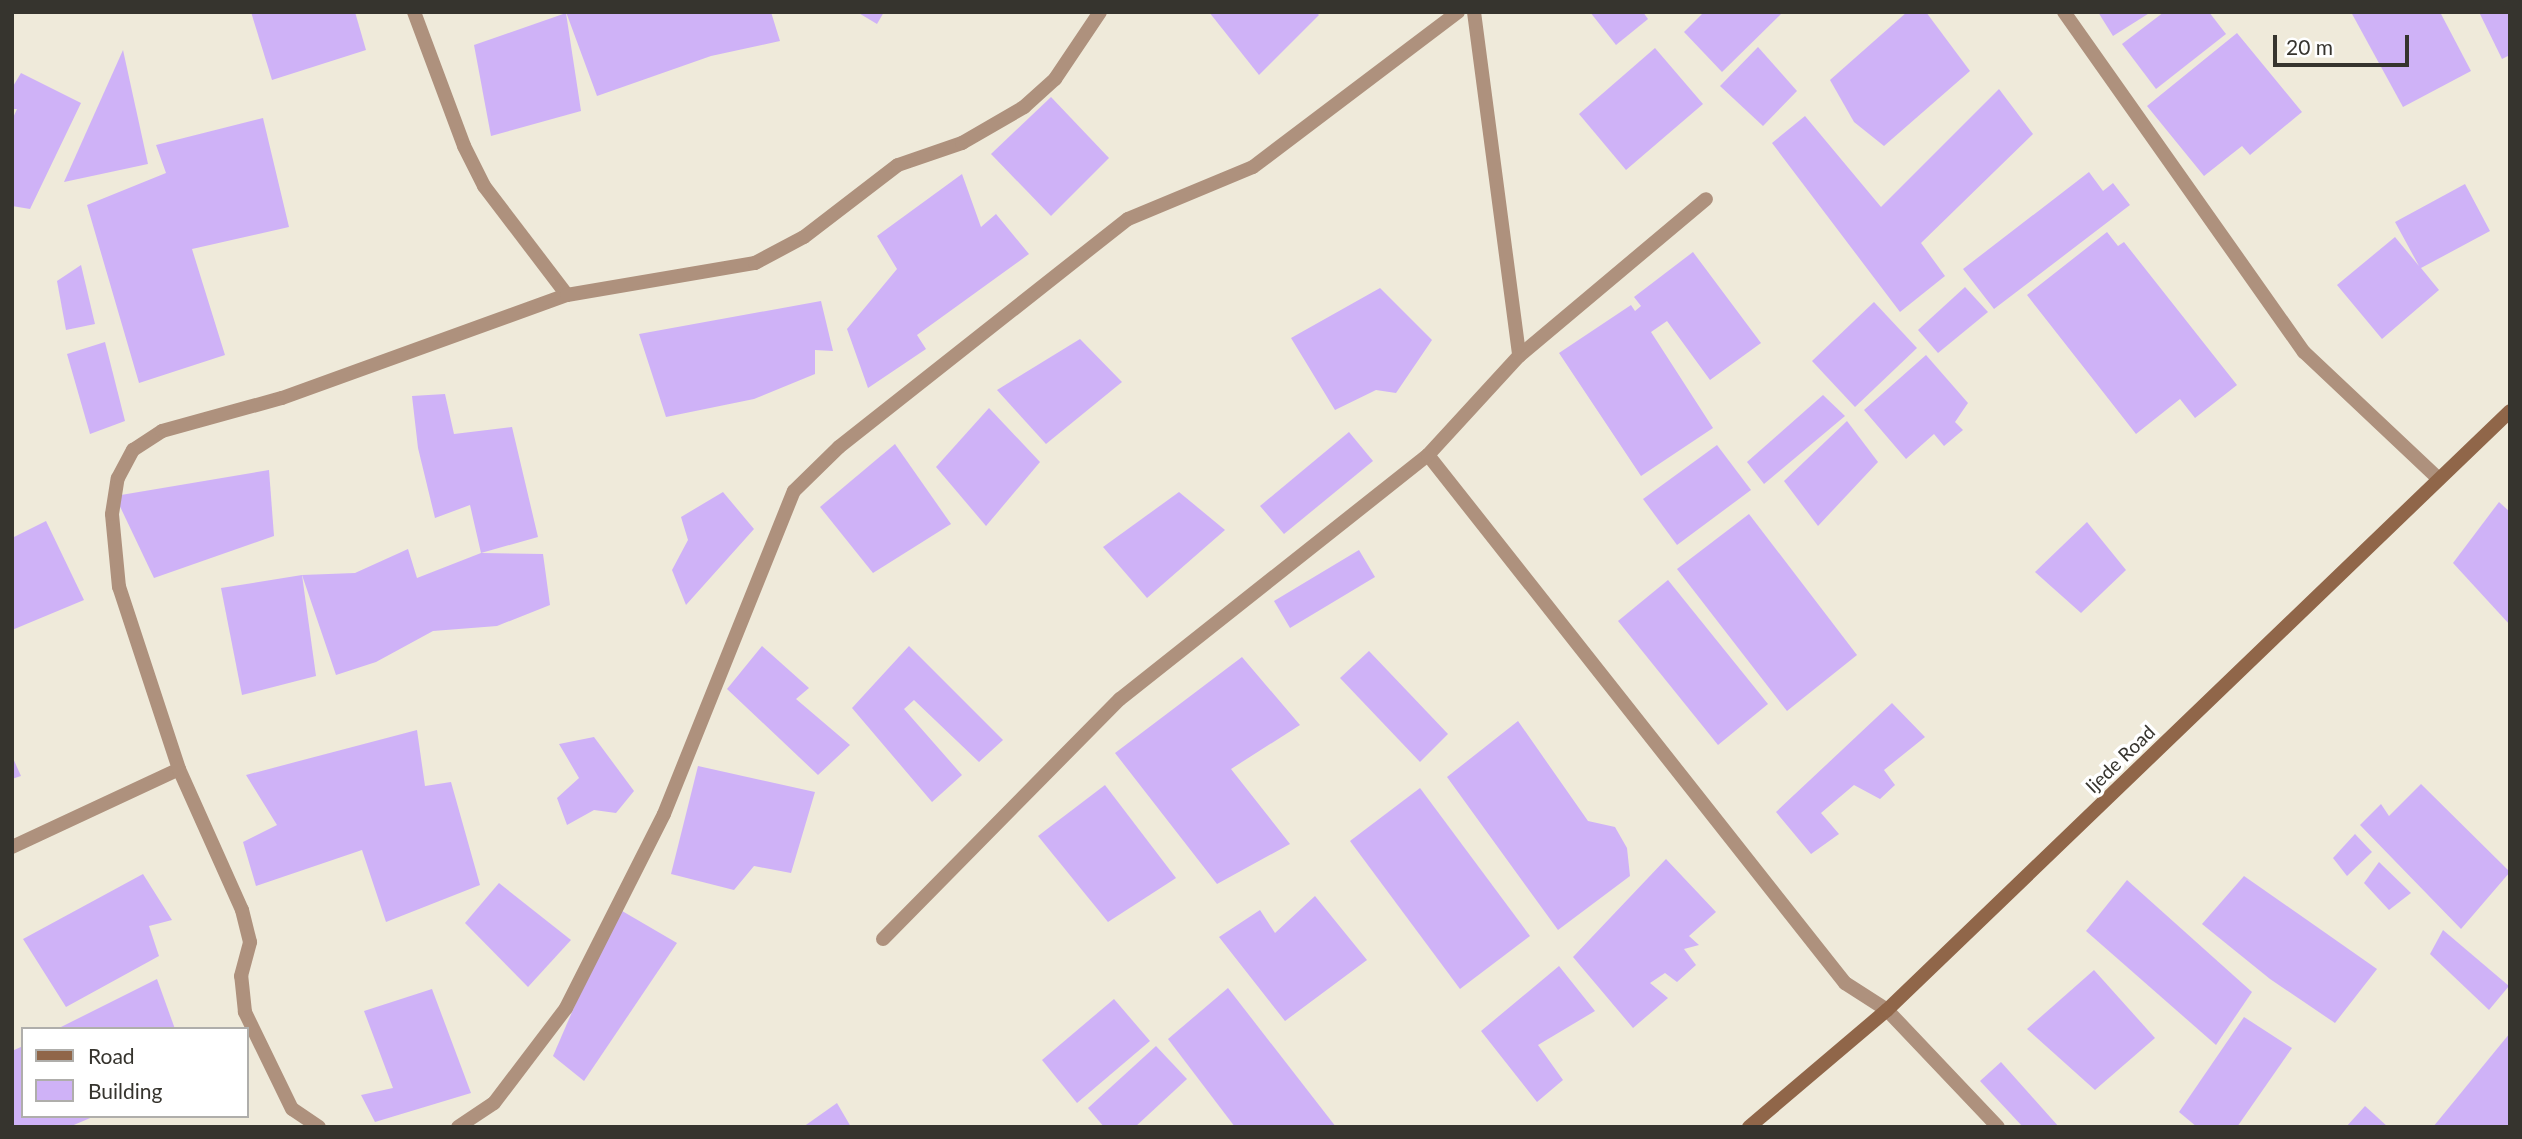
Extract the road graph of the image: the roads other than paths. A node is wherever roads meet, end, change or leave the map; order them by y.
1 (414, 12) edge
2 (1100, 12) edge
3 (1458, 12) edge
4 (1474, 12) edge
5 (2064, 12) edge
6 (1706, 199) dead end
7 (567, 296) junction
8 (1519, 356) junction
9 (2510, 411) edge
10 (1428, 455) junction
11 (2439, 479) junction
12 (179, 769) junction
13 (12, 847) edge
14 (883, 939) dead end
15 (1887, 1010) junction
16 (319, 1127) edge
17 (458, 1127) edge
18 (1749, 1127) edge
19 (1998, 1127) edge

1 - 7 street
2 - 7 street
3 - 17 street
4 - 8 street
5 - 11 street
6 - 8 street
7 - 12 street
8 - 10 street
9 - 11 main road, Ijede Road
10 - 14 street
10 - 15 street
11 - 15 main road, Ijede Road
12 - 13 street
12 - 16 street
15 - 18 main road, Ijede Road
15 - 19 street

